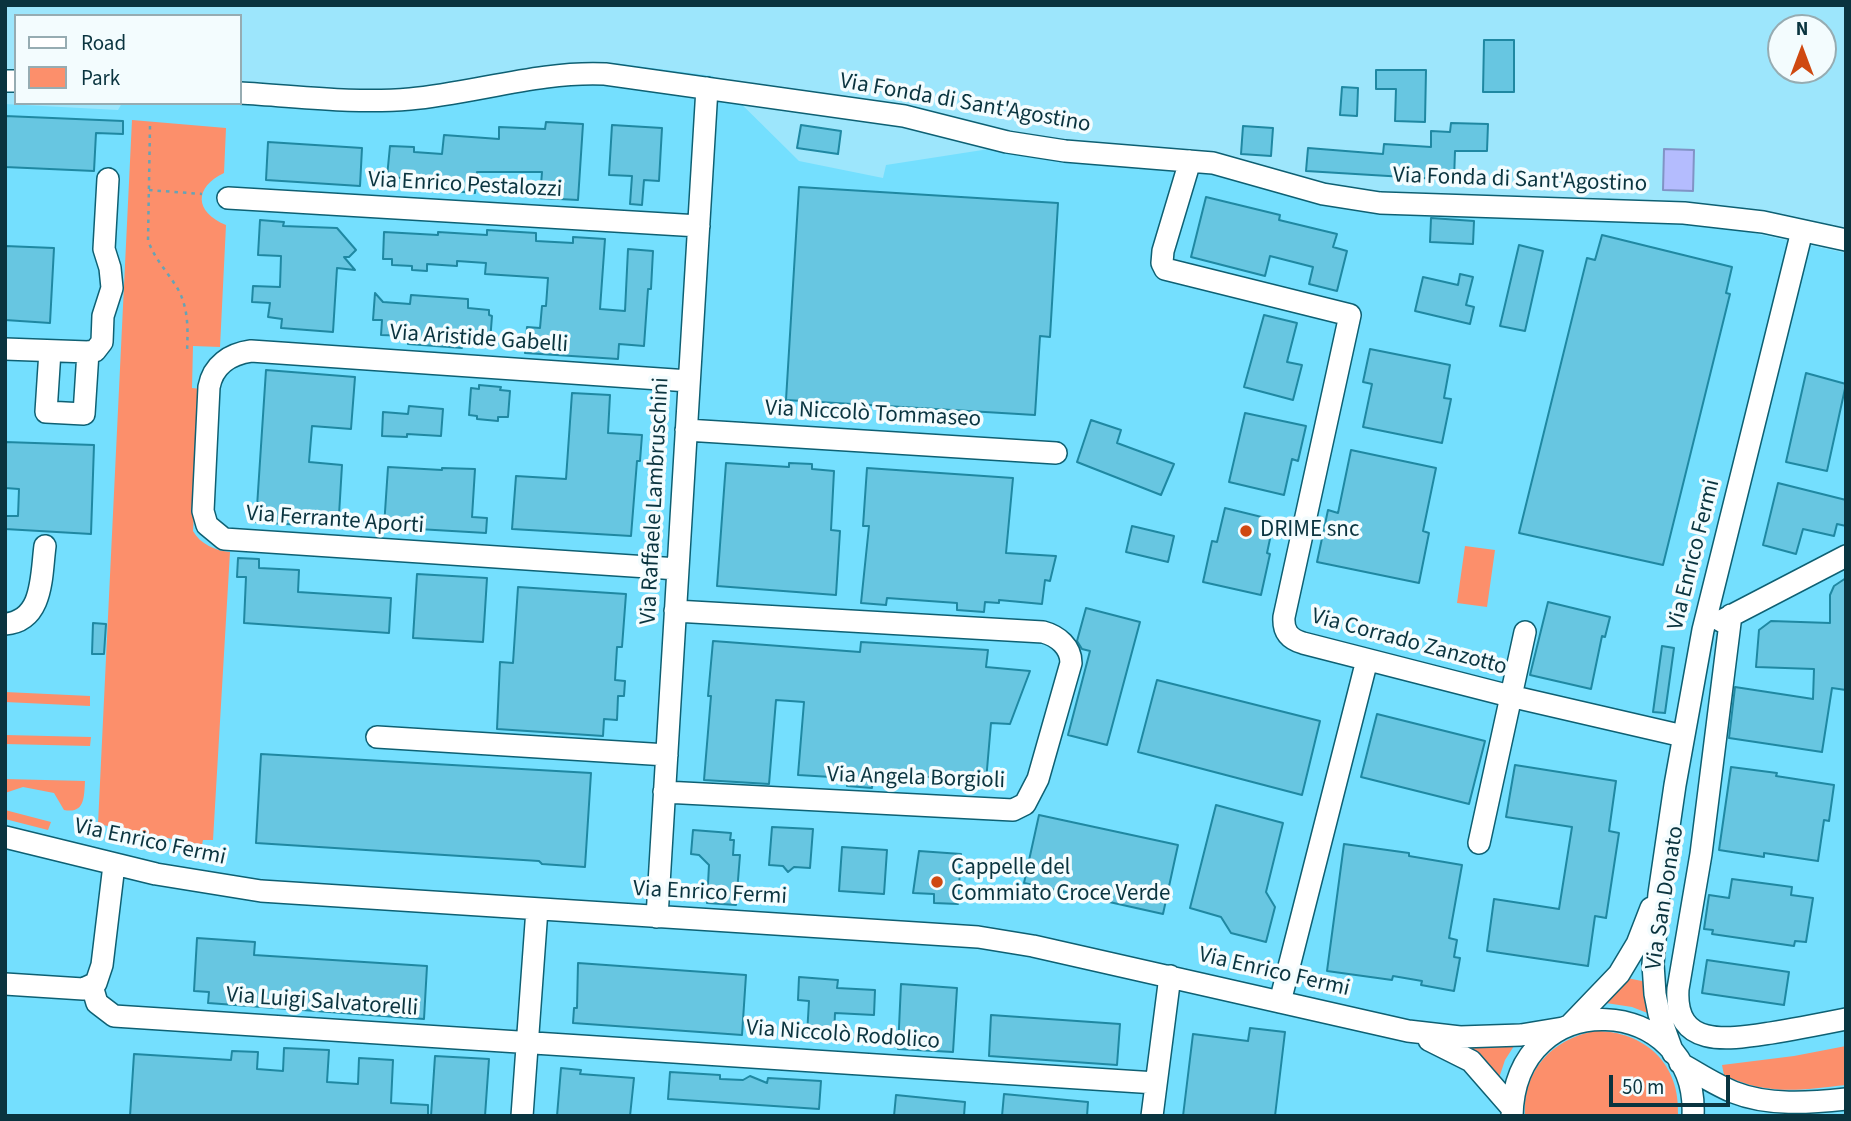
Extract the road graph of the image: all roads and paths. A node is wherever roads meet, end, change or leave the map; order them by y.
1 (707, 88) junction
2 (242, 93) edge
3 (150, 127) dead end
4 (1190, 160) junction
5 (108, 179) dead end
6 (148, 190) junction
7 (202, 194) dead end
8 (228, 198) dead end
9 (699, 226) junction
10 (1802, 231) junction
11 (1846, 240) edge
12 (5, 349) edge
13 (50, 351) junction
14 (88, 352) junction
15 (187, 352) dead end
16 (265, 352) joint
17 (690, 381) junction
18 (686, 430) junction
19 (1056, 453) dead end
20 (45, 546) dead end
21 (1846, 556) edge
22 (678, 569) junction
23 (675, 611) junction
24 (1731, 615) junction
25 (5, 624) edge
26 (1703, 630) junction
27 (1525, 632) dead end
28 (1367, 660) junction
29 (1510, 696) junction
30 (1683, 736) junction
31 (377, 737) dead end
32 (667, 755) junction
33 (664, 792) junction
34 (5, 837) edge
35 (1479, 843) dead end
36 (114, 865) junction
37 (1659, 894) junction
38 (537, 909) junction
39 (657, 917) junction
40 (1170, 976) junction
41 (5, 984) edge
42 (92, 986) junction
43 (1280, 1002) junction
44 (1846, 1019) edge
45 (1566, 1027) junction
46 (1408, 1031) junction
47 (527, 1042) junction
48 (1677, 1058) junction
49 (1156, 1083) junction
50 (1846, 1099) edge
51 (1815, 1102) junction
52 (1512, 1112) edge
53 (522, 1116) edge
54 (1152, 1116) edge
55 (1693, 1116) edge
56 (1768, 1116) edge

1 - 2 street, Via Fonda di Sant'Agostino
1 - 4 street, Via Fonda di Sant'Agostino
1 - 9 street, Via Raffaele Lambruschini
3 - 6 path
4 - 10 street, Via Fonda di Sant'Agostino
4 - 28 street, Via Corrado Zanzotto
5 - 14 street
6 - 7 path
6 - 15 path
8 - 9 street, Via Enrico Pestalozzi
9 - 17 street, Via Raffaele Lambruschini
10 - 11 street, Via Fonda di Sant'Agostino
10 - 26 street, Via Enrico Fermi
12 - 13 street
13 - 14 street
13 - 14 street
16 - 17 street, Via Aristide Gabelli
16 - 22 street, Via Ferrante Aporti
17 - 18 street, Via Raffaele Lambruschini
18 - 19 street, Via Niccolò Tommaseo
18 - 22 street, Via Raffaele Lambruschini
20 - 25 street
21 - 24 street
22 - 23 street, Via Raffaele Lambruschini
23 - 32 street, Via Raffaele Lambruschini
23 - 33 street, Via Angela Borgioli
24 - 26 street
24 - 44 street, Via San Donato
26 - 30 street, Via Enrico Fermi
27 - 29 street
28 - 29 street, Via Corrado Zanzotto
28 - 43 street
29 - 30 street, Via Corrado Zanzotto
29 - 35 street
30 - 37 street, Via Enrico Fermi
31 - 32 street
32 - 33 street, Via Raffaele Lambruschini
33 - 39 street, Via Raffaele Lambruschini
34 - 36 street, Via Enrico Fermi
36 - 38 street, Via Enrico Fermi
36 - 42 street
37 - 45 street
37 - 48 street
38 - 39 street, Via Enrico Fermi
38 - 47 street
39 - 40 street, Via Enrico Fermi
40 - 43 street, Via Enrico Fermi
40 - 49 street
41 - 42 street
42 - 47 street, Via Luigi Salvatorelli
43 - 46 street, Via Enrico Fermi
45 - 46 street
45 - 48 street
45 - 52 street
46 - 52 street
47 - 49 street, Via Niccolò Rodolico
47 - 53 street
48 - 51 street
48 - 55 street
49 - 54 street
50 - 51 street
51 - 56 street

